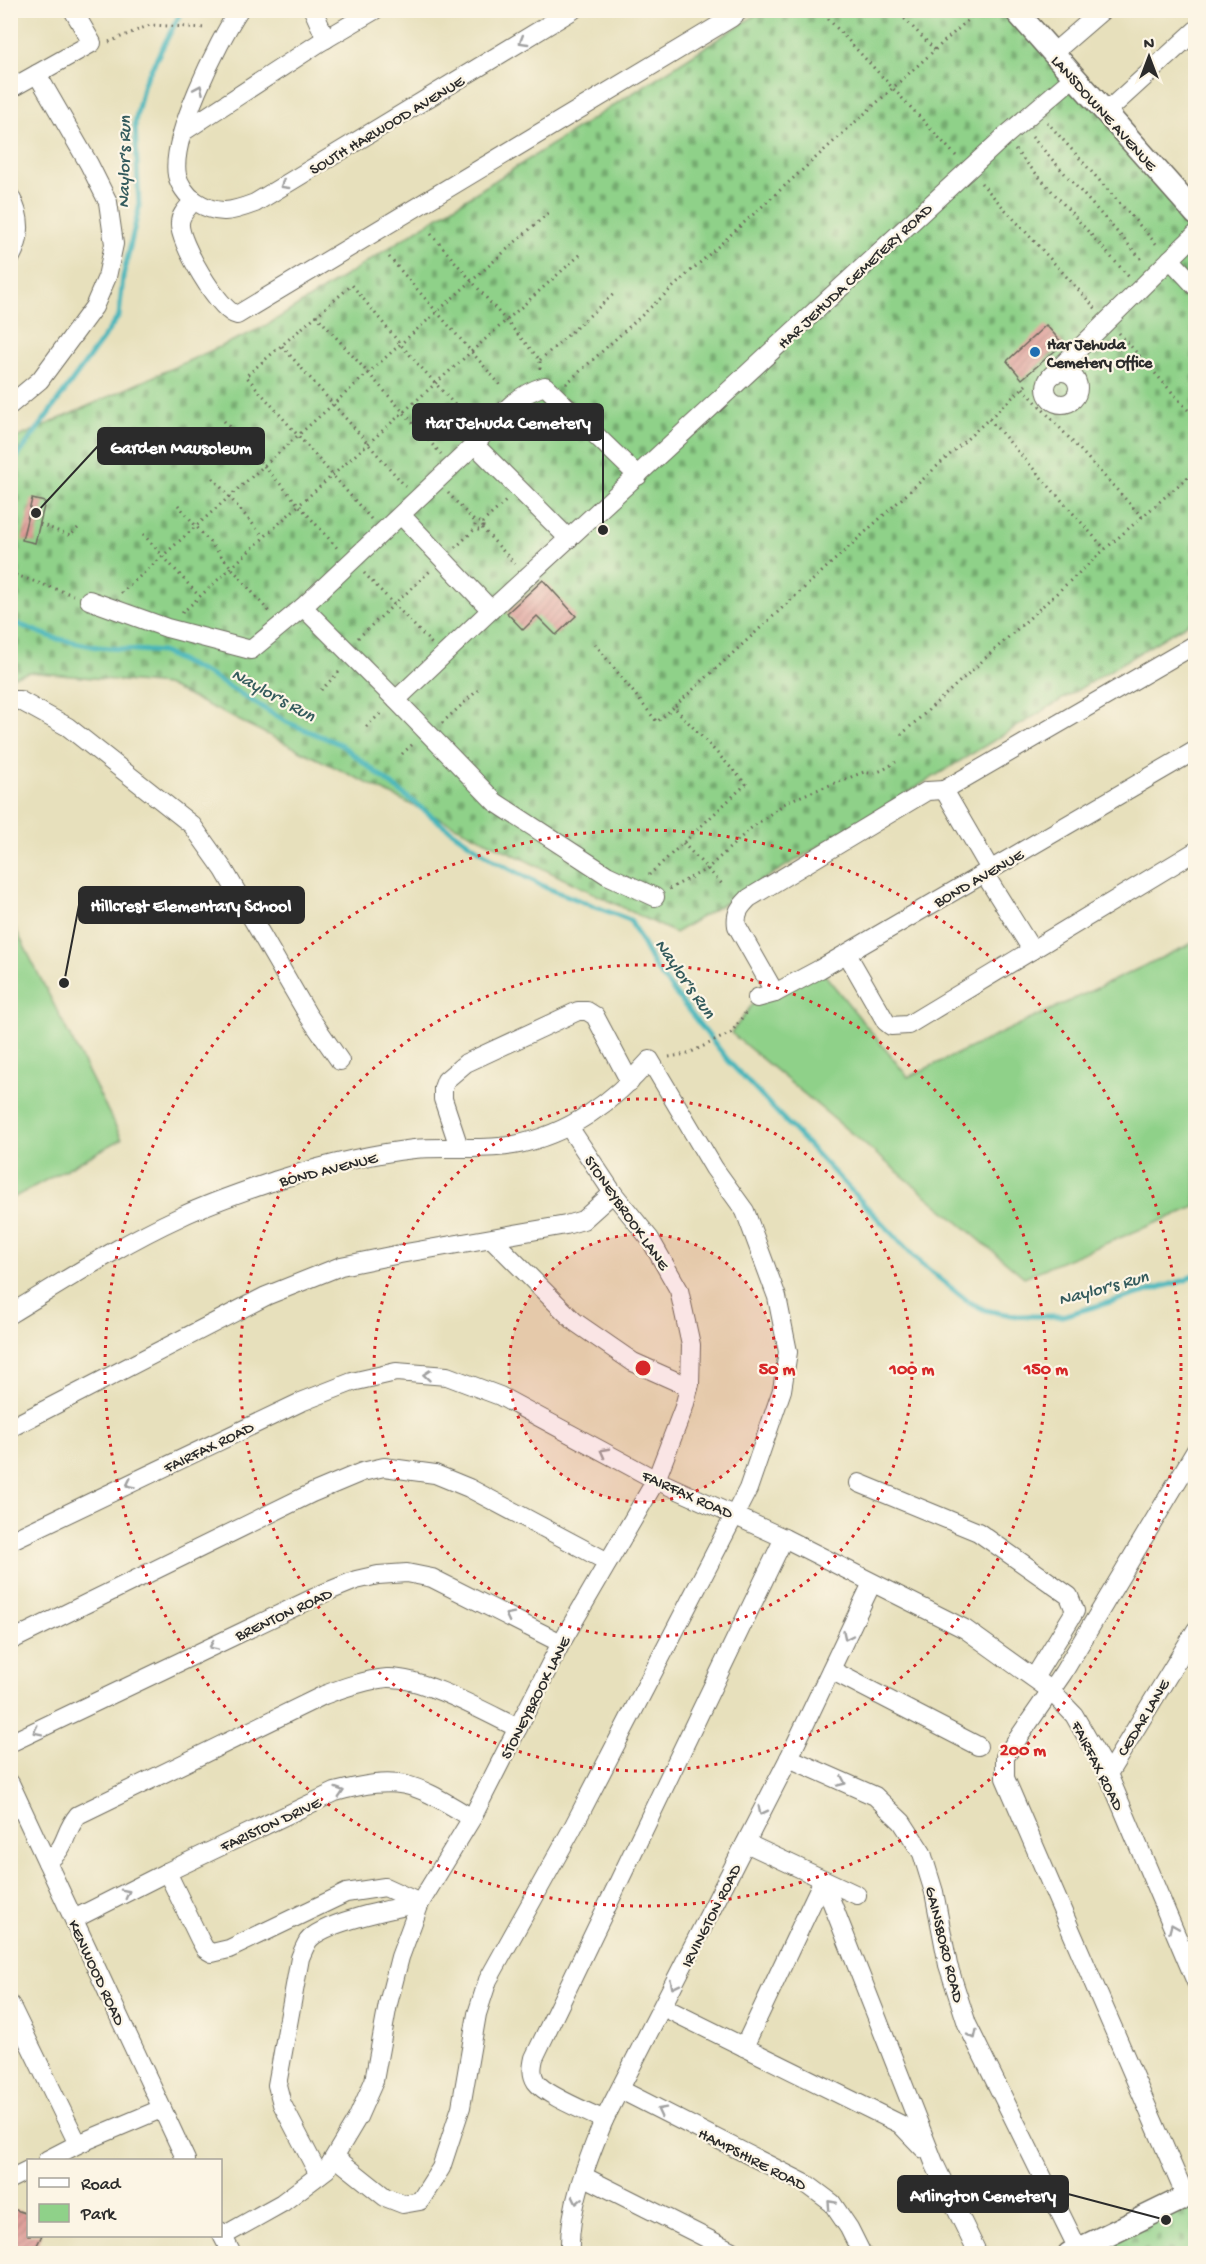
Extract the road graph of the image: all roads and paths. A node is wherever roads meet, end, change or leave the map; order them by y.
1 (73, 10) edge
2 (239, 10) edge
3 (313, 10) edge
4 (375, 10) edge
5 (573, 10) edge
6 (740, 10) edge
7 (820, 10) edge
8 (896, 10) edge
9 (979, 10) edge
10 (1015, 10) edge
11 (1103, 10) edge
12 (211, 28) dead end
13 (1196, 30) edge
14 (326, 39) junction
15 (92, 43) junction
16 (935, 50) junction
17 (1052, 54) junction
18 (37, 74) junction
19 (1074, 77) junction
20 (893, 88) junction
21 (10, 89) edge
22 (1036, 109) junction
23 (1105, 113) junction
24 (1019, 123) junction
25 (183, 132) junction
26 (1004, 136) junction
27 (969, 169) junction
28 (10, 196) edge
29 (194, 200) junction
30 (548, 213) dead end
31 (1196, 214) edge
32 (431, 234) dead end
33 (1196, 234) edge
34 (582, 253) dead end
35 (389, 257) dead end
36 (10, 259) edge
37 (1170, 259) junction
38 (1155, 274) junction
39 (472, 282) junction
40 (1196, 287) edge
41 (1140, 289) junction
42 (616, 292) dead end
43 (438, 312) junction
44 (316, 315) junction
45 (506, 321) junction
46 (1108, 322) junction
47 (401, 345) junction
48 (282, 346) junction
49 (471, 352) junction
50 (540, 360) junction
51 (368, 373) junction
52 (1051, 376) dead end
53 (436, 383) junction
54 (1027, 384) dead end
55 (1023, 388) junction
56 (547, 391) junction
57 (514, 401) junction
58 (333, 403) junction
59 (10, 405) edge
60 (403, 412) junction
61 (989, 419) junction
62 (1196, 419) edge
63 (224, 421) dead end
64 (298, 435) junction
65 (479, 440) junction
66 (368, 444) junction
67 (264, 466) junction
68 (452, 466) junction
69 (1196, 470) edge
70 (333, 475) junction
71 (638, 476) junction
72 (213, 478) dead end
73 (437, 481) junction
74 (519, 490) junction
75 (230, 497) junction
76 (417, 500) junction
77 (178, 505) dead end
78 (298, 506) junction
79 (401, 515) junction
80 (1142, 517) junction
81 (476, 523) junction
82 (40, 524) dead end
83 (198, 526) junction
84 (482, 526) junction
85 (79, 528) dead end
86 (476, 528) junction
87 (382, 532) junction
88 (143, 534) dead end
89 (264, 537) junction
90 (569, 539) junction
91 (1105, 549) junction
92 (164, 557) junction
93 (443, 559) junction
94 (351, 561) junction
95 (232, 566) junction
96 (10, 573) edge
97 (527, 578) junction
98 (198, 596) junction
99 (97, 603) junction
100 (394, 604) junction
101 (303, 607) junction
102 (491, 610) junction
103 (281, 626) junction
104 (167, 628) junction
105 (595, 644) dead end
106 (1196, 644) edge
107 (350, 654) junction
108 (443, 656) junction
109 (321, 690) dead end
110 (478, 690) dead end
111 (10, 700) edge
112 (396, 700) junction
113 (674, 707) junction
114 (366, 727) dead end
115 (429, 735) junction
116 (901, 735) dead end
117 (1196, 750) edge
118 (896, 762) dead end
119 (944, 790) junction
120 (684, 843) junction
121 (1196, 851) edge
122 (707, 869) junction
123 (987, 871) junction
124 (723, 885) dead end
125 (635, 889) junction
126 (655, 897) joint
127 (1032, 950) junction
128 (847, 954) junction
129 (766, 995) junction
130 (687, 1054) dead end
131 (339, 1061) dead end
132 (630, 1082) junction
133 (569, 1127) junction
134 (459, 1147) junction
135 (613, 1193) junction
136 (492, 1239) junction
137 (10, 1314) edge
138 (689, 1387) junction
139 (10, 1428) edge
140 (1196, 1450) edge
141 (656, 1480) junction
142 (859, 1483) dead end
143 (735, 1514) junction
144 (784, 1538) junction
145 (10, 1541) edge
146 (608, 1562) junction
147 (872, 1583) junction
148 (1196, 1630) edge
149 (10, 1641) edge
150 (561, 1643) junction
151 (831, 1670) junction
152 (1034, 1678) junction
153 (1050, 1690) junction
154 (518, 1728) junction
155 (11, 1742) edge
156 (978, 1746) dead end
157 (789, 1758) junction
158 (1108, 1774) junction
159 (10, 1783) edge
160 (472, 1818) junction
161 (746, 1843) junction
162 (47, 1862) junction
163 (167, 1872) junction
164 (823, 1880) junction
165 (857, 1895) dead end
166 (420, 1904) junction
167 (74, 1919) junction
168 (1196, 1982) edge
169 (10, 2004) edge
170 (663, 2007) junction
171 (744, 2047) junction
172 (621, 2090) junction
173 (912, 2107) junction
174 (161, 2109) junction
175 (604, 2120) junction
176 (900, 2124) junction
177 (78, 2144) junction
178 (335, 2157) junction
179 (49, 2159) edge
180 (186, 2159) edge
181 (935, 2165) junction
182 (27, 2170) edge
183 (319, 2175) junction
184 (583, 2176) junction
185 (10, 2179) edge
186 (1191, 2194) edge
187 (222, 2234) edge
188 (1074, 2251) edge
189 (232, 2253) edge
190 (570, 2253) edge
191 (738, 2253) edge
192 (862, 2253) edge
193 (978, 2253) edge

1 - 15 street
25 -> 2 street
3 - 14 street
4 - 14 street
5 -> 29 street, SOUTH HARWOOD AVENUE
6 - 29 street
7 - 20 path
8 - 16 path
9 - 16 path
10 - 17 main road, LANSDOWNE AVENUE
11 - 17 street
12 - 15 path
13 - 23 street
14 - 25 street
15 - 18 street
16 - 20 path
17 - 19 main road, LANSDOWNE AVENUE
18 - 21 street
18 - 59 street
19 - 22 street, HAR JEHUDA CEMETERY ROAD
19 - 23 main road, LANSDOWNE AVENUE
20 - 27 path
20 - 56 path
22 - 24 street, HAR JEHUDA CEMETERY ROAD
22 - 37 path
23 - 31 main road, LANSDOWNE AVENUE
24 - 26 street, HAR JEHUDA CEMETERY ROAD
24 - 38 path
25 - 29 street
26 - 27 street, HAR JEHUDA CEMETERY ROAD
26 - 41 path
27 - 46 path
27 - 71 street, HAR JEHUDA CEMETERY ROAD
28 - 36 street
30 - 39 path
32 - 39 path
33 - 37 street
34 - 45 path
35 - 43 path
37 - 38 street
37 - 40 street
38 - 41 street
39 - 43 path
39 - 45 path
41 - 46 street
42 - 50 path
43 - 47 path
43 - 49 path
44 - 47 path
44 - 48 path
44 - 51 path
45 - 49 path
45 - 50 path
46 - 52 street
46 - 62 path
47 - 51 path
47 - 53 path
48 - 58 path
48 - 64 path
49 - 53 path
49 - 57 path
50 - 56 path
51 - 58 path
51 - 60 path
53 - 60 path
53 - 65 path
54 - 55 path
55 - 61 path
55 - 80 path
56 - 57 street
56 - 71 street
57 - 65 street
58 - 64 path
58 - 66 path
60 - 66 path
60 - 68 path
61 - 91 path
61 - 113 path
63 - 67 path
64 - 67 path
64 - 70 path
65 - 68 street
65 - 74 street
66 - 70 path
66 - 76 path
67 - 75 path
67 - 78 path
68 - 73 street
69 - 80 path
70 - 78 path
70 - 87 path
71 - 90 street, HAR JEHUDA CEMETERY ROAD
72 - 75 path
73 - 76 street
73 - 81 path
74 - 84 path
74 - 90 street
75 - 83 path
75 - 89 path
76 - 79 street
77 - 83 path
78 - 89 path
78 - 94 path
79 - 87 street
79 - 93 street
80 - 91 path
81 - 84 path
81 - 86 path
82 - 85 path
83 - 92 path
83 - 95 path
84 - 86 path
84 - 97 path
86 - 93 path
87 - 94 street
88 - 92 path
89 - 95 path
90 - 97 street, HAR JEHUDA CEMETERY ROAD
91 - 116 path
92 - 98 path
92 - 99 path
93 - 100 path
93 - 102 street
94 - 100 path
94 - 101 street
95 - 98 path
95 - 103 path
96 - 99 path
97 - 102 street, HAR JEHUDA CEMETERY ROAD
98 - 104 path
99 - 104 street
100 - 107 path
100 - 108 path
101 - 103 street
101 - 107 street
102 - 108 street, HAR JEHUDA CEMETERY ROAD
103 - 104 street
105 - 113 path
106 - 119 street
107 - 109 path
107 - 112 street
108 - 112 street, HAR JEHUDA CEMETERY ROAD
110 - 115 path
111 - 131 street
112 - 114 path
112 - 115 street
113 - 120 path
115 - 125 street
117 - 123 street, BOND AVENUE
118 - 122 path
119 - 123 street
119 - 129 street
120 - 122 path
120 - 125 path
121 - 127 street
122 - 124 path
122 - 126 path
123 - 127 street
123 - 128 street, BOND AVENUE
125 - 126 street
127 - 128 street
128 - 129 street, BOND AVENUE
129 - 130 path
132 - 133 street, BOND AVENUE
132 - 134 street
132 - 143 street, BOND AVENUE
133 - 134 street, BOND AVENUE
133 - 135 street, STONEYBROOK LANE
134 - 137 street, BOND AVENUE
135 - 136 street
135 - 138 street, STONEYBROOK LANE
136 - 138 street
136 - 139 street
138 - 141 street, STONEYBROOK LANE
140 - 153 street
141 - 143 street, FAIRFAX ROAD
141 -> 145 street, FAIRFAX ROAD
141 - 146 street, STONEYBROOK LANE
142 - 152 street
143 - 144 street, FAIRFAX ROAD
143 - 178 street
144 - 147 street, FAIRFAX ROAD
144 - 175 street
146 - 149 street
146 - 150 street, STONEYBROOK LANE
147 -> 151 street, IRVINGTON ROAD
147 - 152 street, FAIRFAX ROAD
148 - 158 street, CEDAR LANE
150 - 154 street, STONEYBROOK LANE
150 -> 155 street, BRENTON ROAD
151 - 156 street
151 - 157 street, IRVINGTON ROAD
152 - 153 street, FAIRFAX ROAD
153 - 158 street, FAIRFAX ROAD
153 - 186 street
154 - 160 street, STONEYBROOK LANE
154 - 162 street
157 -> 161 street, IRVINGTON ROAD
157 -> 188 street, GAINSBORO ROAD
168 -> 158 street, FAIRFAX ROAD
159 - 162 street, KENWOOD ROAD
163 -> 160 street, FARISTON DRIVE
160 - 166 street, STONEYBROOK LANE
161 - 164 street
161 -> 170 street, IRVINGTON ROAD
162 - 167 street, KENWOOD ROAD
163 - 166 street
167 -> 163 street, FARISTON DRIVE
164 - 165 street
164 - 171 street
164 - 173 street
166 - 178 street, STONEYBROOK LANE
166 - 183 street
167 - 174 street, KENWOOD ROAD
169 - 177 street
170 - 171 street
170 - 172 street, IRVINGTON ROAD
171 - 176 street
172 - 175 street, IRVINGTON ROAD
192 -> 172 street, HAMPSHIRE ROAD
173 - 176 street
173 - 181 street
174 - 177 street
174 - 180 street, KENWOOD ROAD
175 - 184 street, IRVINGTON ROAD
176 - 181 street
177 - 179 street
178 - 183 street, STONEYBROOK LANE
181 - 193 street
182 - 185 street
183 - 187 street, STONEYBROOK LANE
184 -> 190 street, IRVINGTON ROAD
184 - 191 street
186 - 188 main road
187 - 189 street

